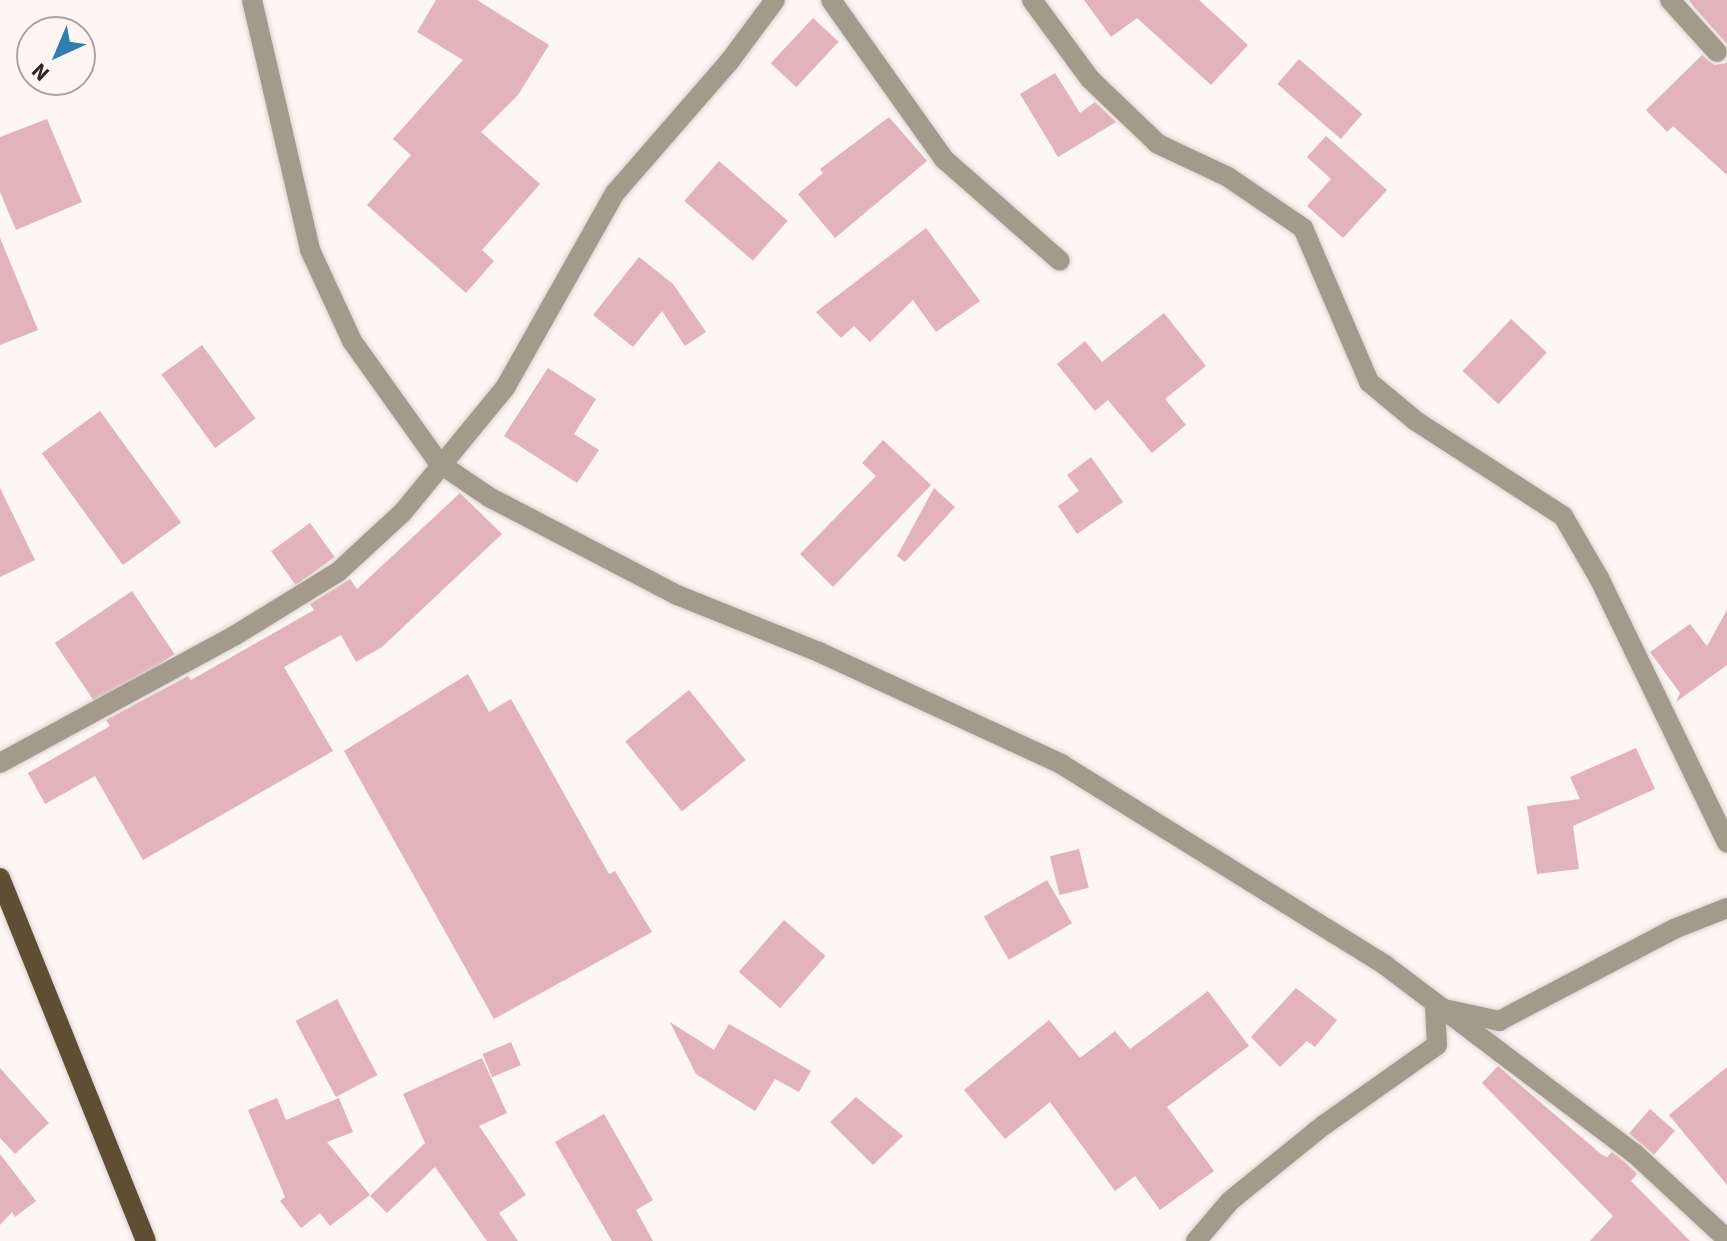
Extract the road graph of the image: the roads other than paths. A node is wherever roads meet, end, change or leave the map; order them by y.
1 (252, 0) edge
2 (775, 0) edge
3 (831, 0) edge
4 (1032, 0) edge
5 (1670, 0) edge
6 (1717, 52) dead end
7 (1060, 261) dead end
8 (439, 463) junction
9 (0, 763) edge
10 (1727, 843) edge
11 (0, 878) edge
12 (1727, 908) edge
13 (1435, 1007) junction
14 (1727, 1239) edge
15 (146, 1241) edge
16 (1196, 1241) edge

1 - 8 street
2 - 8 street
3 - 7 street
4 - 10 street
5 - 6 street
8 - 9 street
8 - 13 street
11 - 15 main road
12 - 13 street
13 - 14 street
13 - 16 street

